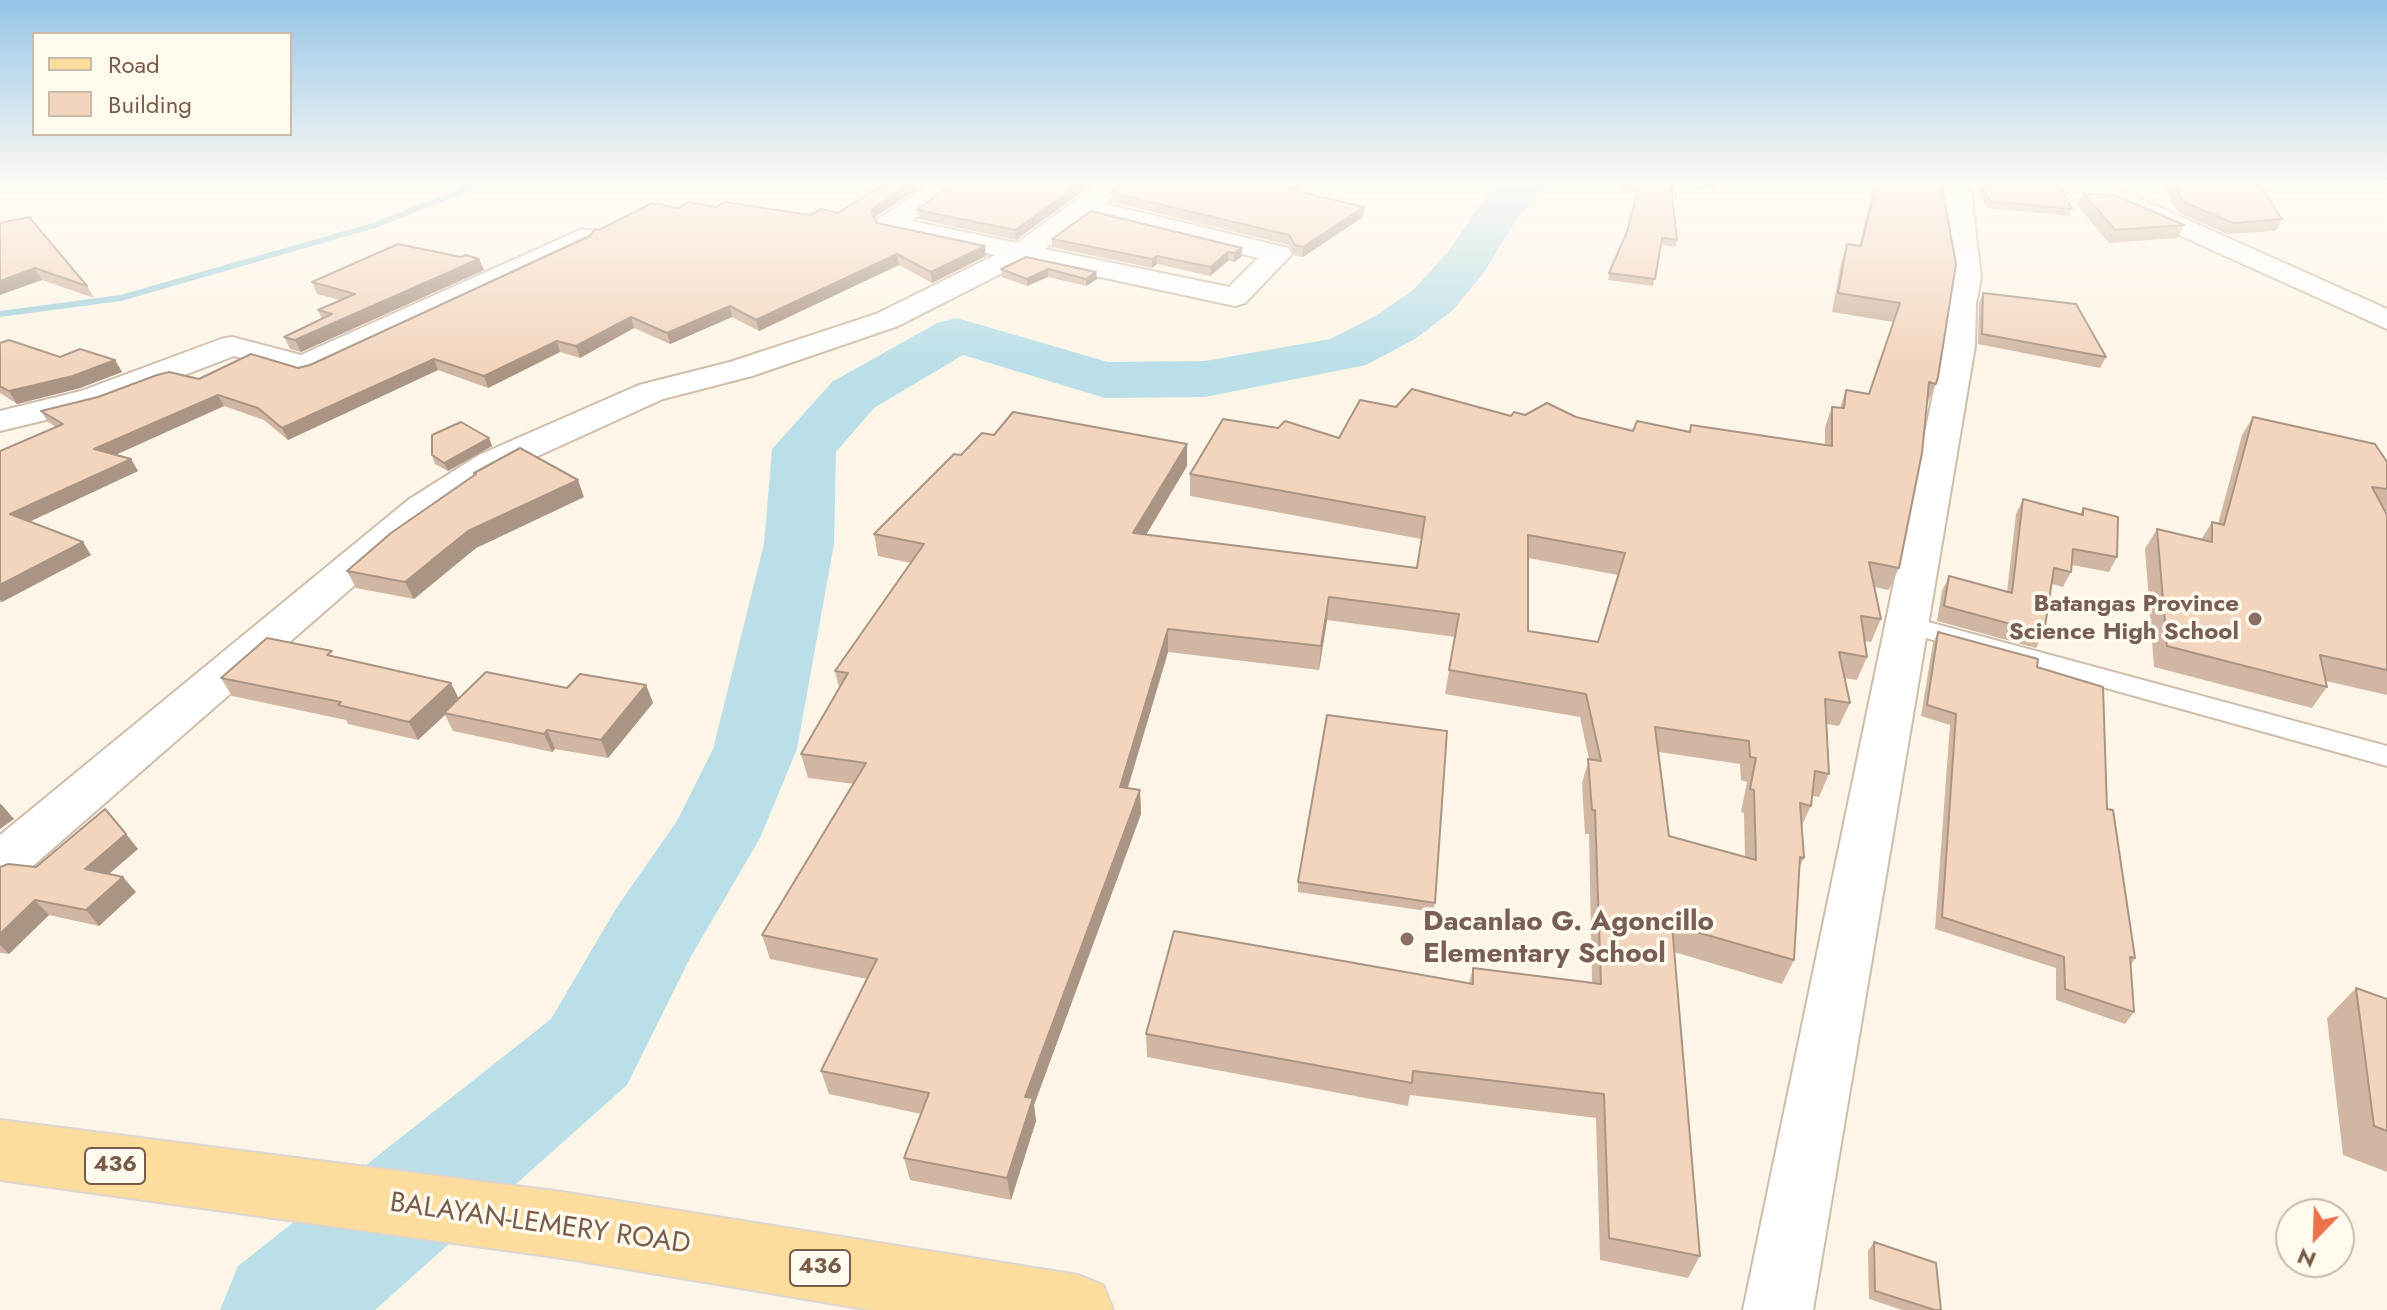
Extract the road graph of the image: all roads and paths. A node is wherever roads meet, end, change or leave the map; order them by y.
1 (569, 243) edge
2 (972, 243) edge
3 (1035, 243) edge
4 (1234, 243) edge
5 (1963, 243) edge
6 (2217, 243) edge
7 (1019, 254) junction
8 (2387, 320) edge
9 (0, 421) edge
10 (1906, 624) junction
11 (2387, 756) edge
12 (0, 864) edge
13 (0, 1150) edge
14 (1078, 1310) edge
15 (1778, 1310) edge

1 - 9 street
2 - 7 street
3 - 7 street
4 - 7 street
5 - 10 street
6 - 8 street
7 - 12 street
10 - 11 lane
10 - 15 street
13 - 14 main road, BALAYAN-LEMERY ROAD / 436

